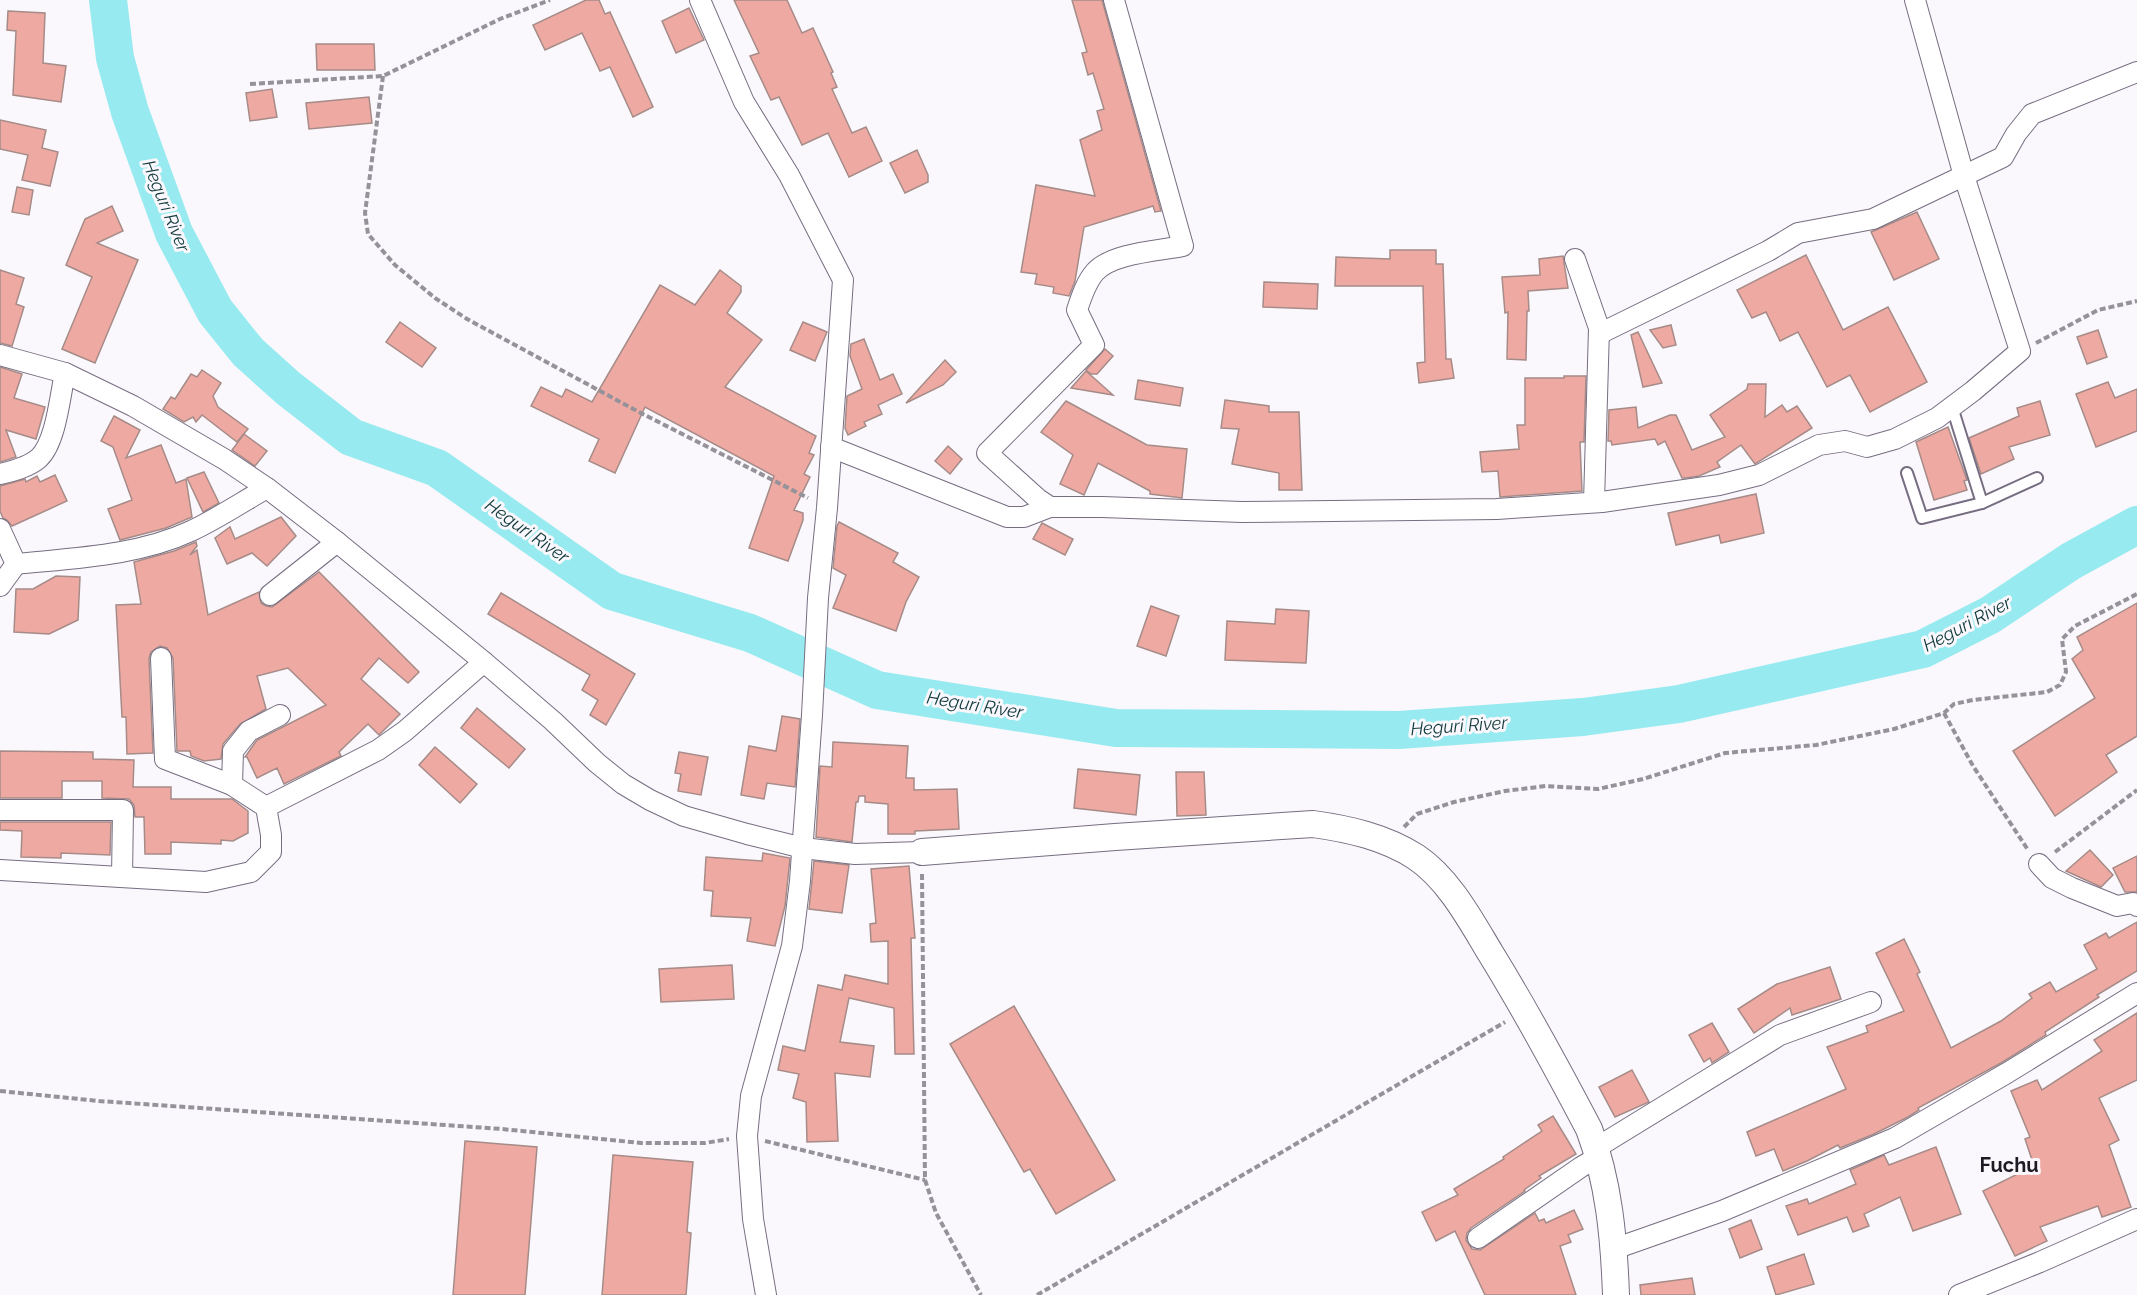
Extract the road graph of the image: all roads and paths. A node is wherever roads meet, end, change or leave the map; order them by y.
1 (550, 0) edge
2 (700, 0) edge
3 (1114, 0) edge
4 (1916, 0) edge
5 (2137, 72) edge
6 (383, 76) junction
7 (250, 84) dead end
8 (1964, 176) junction
9 (1575, 259) dead end
10 (2137, 301) edge
11 (1599, 334) junction
12 (2020, 351) junction
13 (0, 355) edge
14 (64, 373) junction
15 (1952, 407) junction
16 (831, 447) junction
17 (1907, 472) dead end
18 (0, 474) edge
19 (2037, 478) dead end
20 (267, 488) junction
21 (1594, 502) junction
22 (1982, 502) junction
23 (1050, 507) junction
24 (828, 508) junction
25 (0, 529) edge
26 (337, 542) junction
27 (16, 564) junction
28 (0, 586) edge
29 (2137, 594) edge
30 (270, 595) dead end
31 (161, 658) dead end
32 (484, 662) junction
33 (1944, 713) junction
34 (280, 715) dead end
35 (232, 786) junction
36 (2137, 790) edge
37 (266, 807) junction
38 (0, 810) edge
39 (1389, 842) junction
40 (803, 848) junction
41 (922, 852) junction
42 (2039, 864) junction
43 (0, 870) edge
44 (122, 877) junction
45 (2136, 903) edge
46 (2137, 993) edge
47 (1870, 1002) dead end
48 (1526, 1010) junction
49 (0, 1091) edge
50 (747, 1136) junction
51 (1597, 1153) junction
52 (925, 1180) junction
53 (2137, 1219) edge
54 (1478, 1238) dead end
55 (1614, 1249) junction
56 (766, 1295) edge
57 (981, 1295) edge
58 (1037, 1295) edge
59 (1616, 1295) edge
60 (1959, 1295) edge

1 - 6 path
2 - 16 street
3 - 23 street
4 - 8 street
5 - 8 street
6 - 7 path
6 - 24 path
8 - 11 street
8 - 12 street
9 - 11 street
10 - 12 path
11 - 21 street
12 - 15 street
13 - 14 street
14 - 18 street
14 - 20 street
15 - 21 street
15 - 22 lane
16 - 23 street
16 - 24 street
17 - 22 lane
19 - 22 lane
20 - 26 street
20 - 27 street
21 - 23 street
24 - 40 street
25 - 27 street
26 - 30 street
26 - 32 street
27 - 28 street
29 - 33 path
31 - 35 street
32 - 37 street
32 - 40 street
33 - 39 path
33 - 42 path
34 - 35 street
35 - 37 street
36 - 42 path
37 - 44 street
38 - 44 street
39 - 41 street
39 - 48 street
40 - 41 street
40 - 50 street
41 - 52 path
42 - 45 street
43 - 44 street
46 - 55 street
47 - 51 street
48 - 51 street
48 - 58 path
49 - 50 path
50 - 52 path
50 - 56 street
51 - 54 street
51 - 55 street
52 - 57 path
53 - 60 street
55 - 59 street

